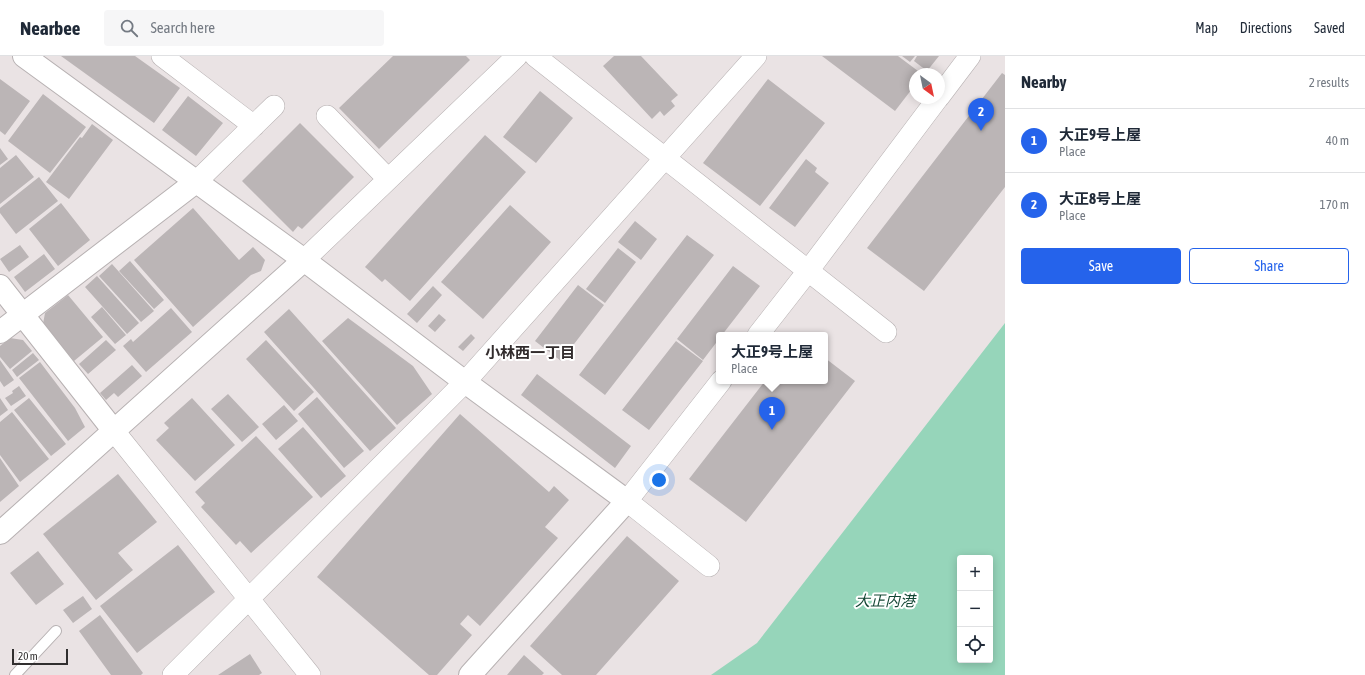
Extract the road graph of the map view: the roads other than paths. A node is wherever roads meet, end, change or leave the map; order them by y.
1 (24, 56) edge
2 (162, 56) edge
3 (517, 56) edge
4 (535, 56) edge
5 (756, 56) edge
6 (970, 56) edge
7 (945, 89) edge
8 (934, 104) edge
9 (274, 106) dead end
10 (327, 116) dead end
11 (254, 126) junction
12 (664, 158) junction
13 (388, 179) junction
14 (197, 181) junction
15 (304, 260) junction
16 (808, 271) junction
17 (0, 286) edge
18 (23, 314) junction
19 (0, 332) edge
20 (760, 332) edge
21 (886, 332) dead end
22 (465, 382) junction
23 (719, 384) edge
24 (114, 432) junction
25 (627, 501) junction
26 (0, 533) edge
27 (709, 566) dead end
28 (249, 599) junction
29 (56, 632) dead end
30 (15, 675) edge
31 (173, 675) edge
32 (310, 675) edge
33 (470, 675) edge

1 - 14 street
2 - 11 street
3 - 13 street
4 - 12 street
5 - 12 street
6 - 7 street
8 - 16 street
9 - 11 street
10 - 13 street
11 - 14 street
12 - 16 street
12 - 22 street
13 - 15 street
14 - 15 street
14 - 18 street
15 - 22 street
15 - 24 street
16 - 20 street
16 - 21 street
17 - 18 street
18 - 19 street
18 - 24 street
22 - 25 street
22 - 28 street
23 - 25 street
24 - 26 street
24 - 28 street
25 - 27 street
25 - 33 street
28 - 31 street
28 - 32 street
29 - 30 lane

